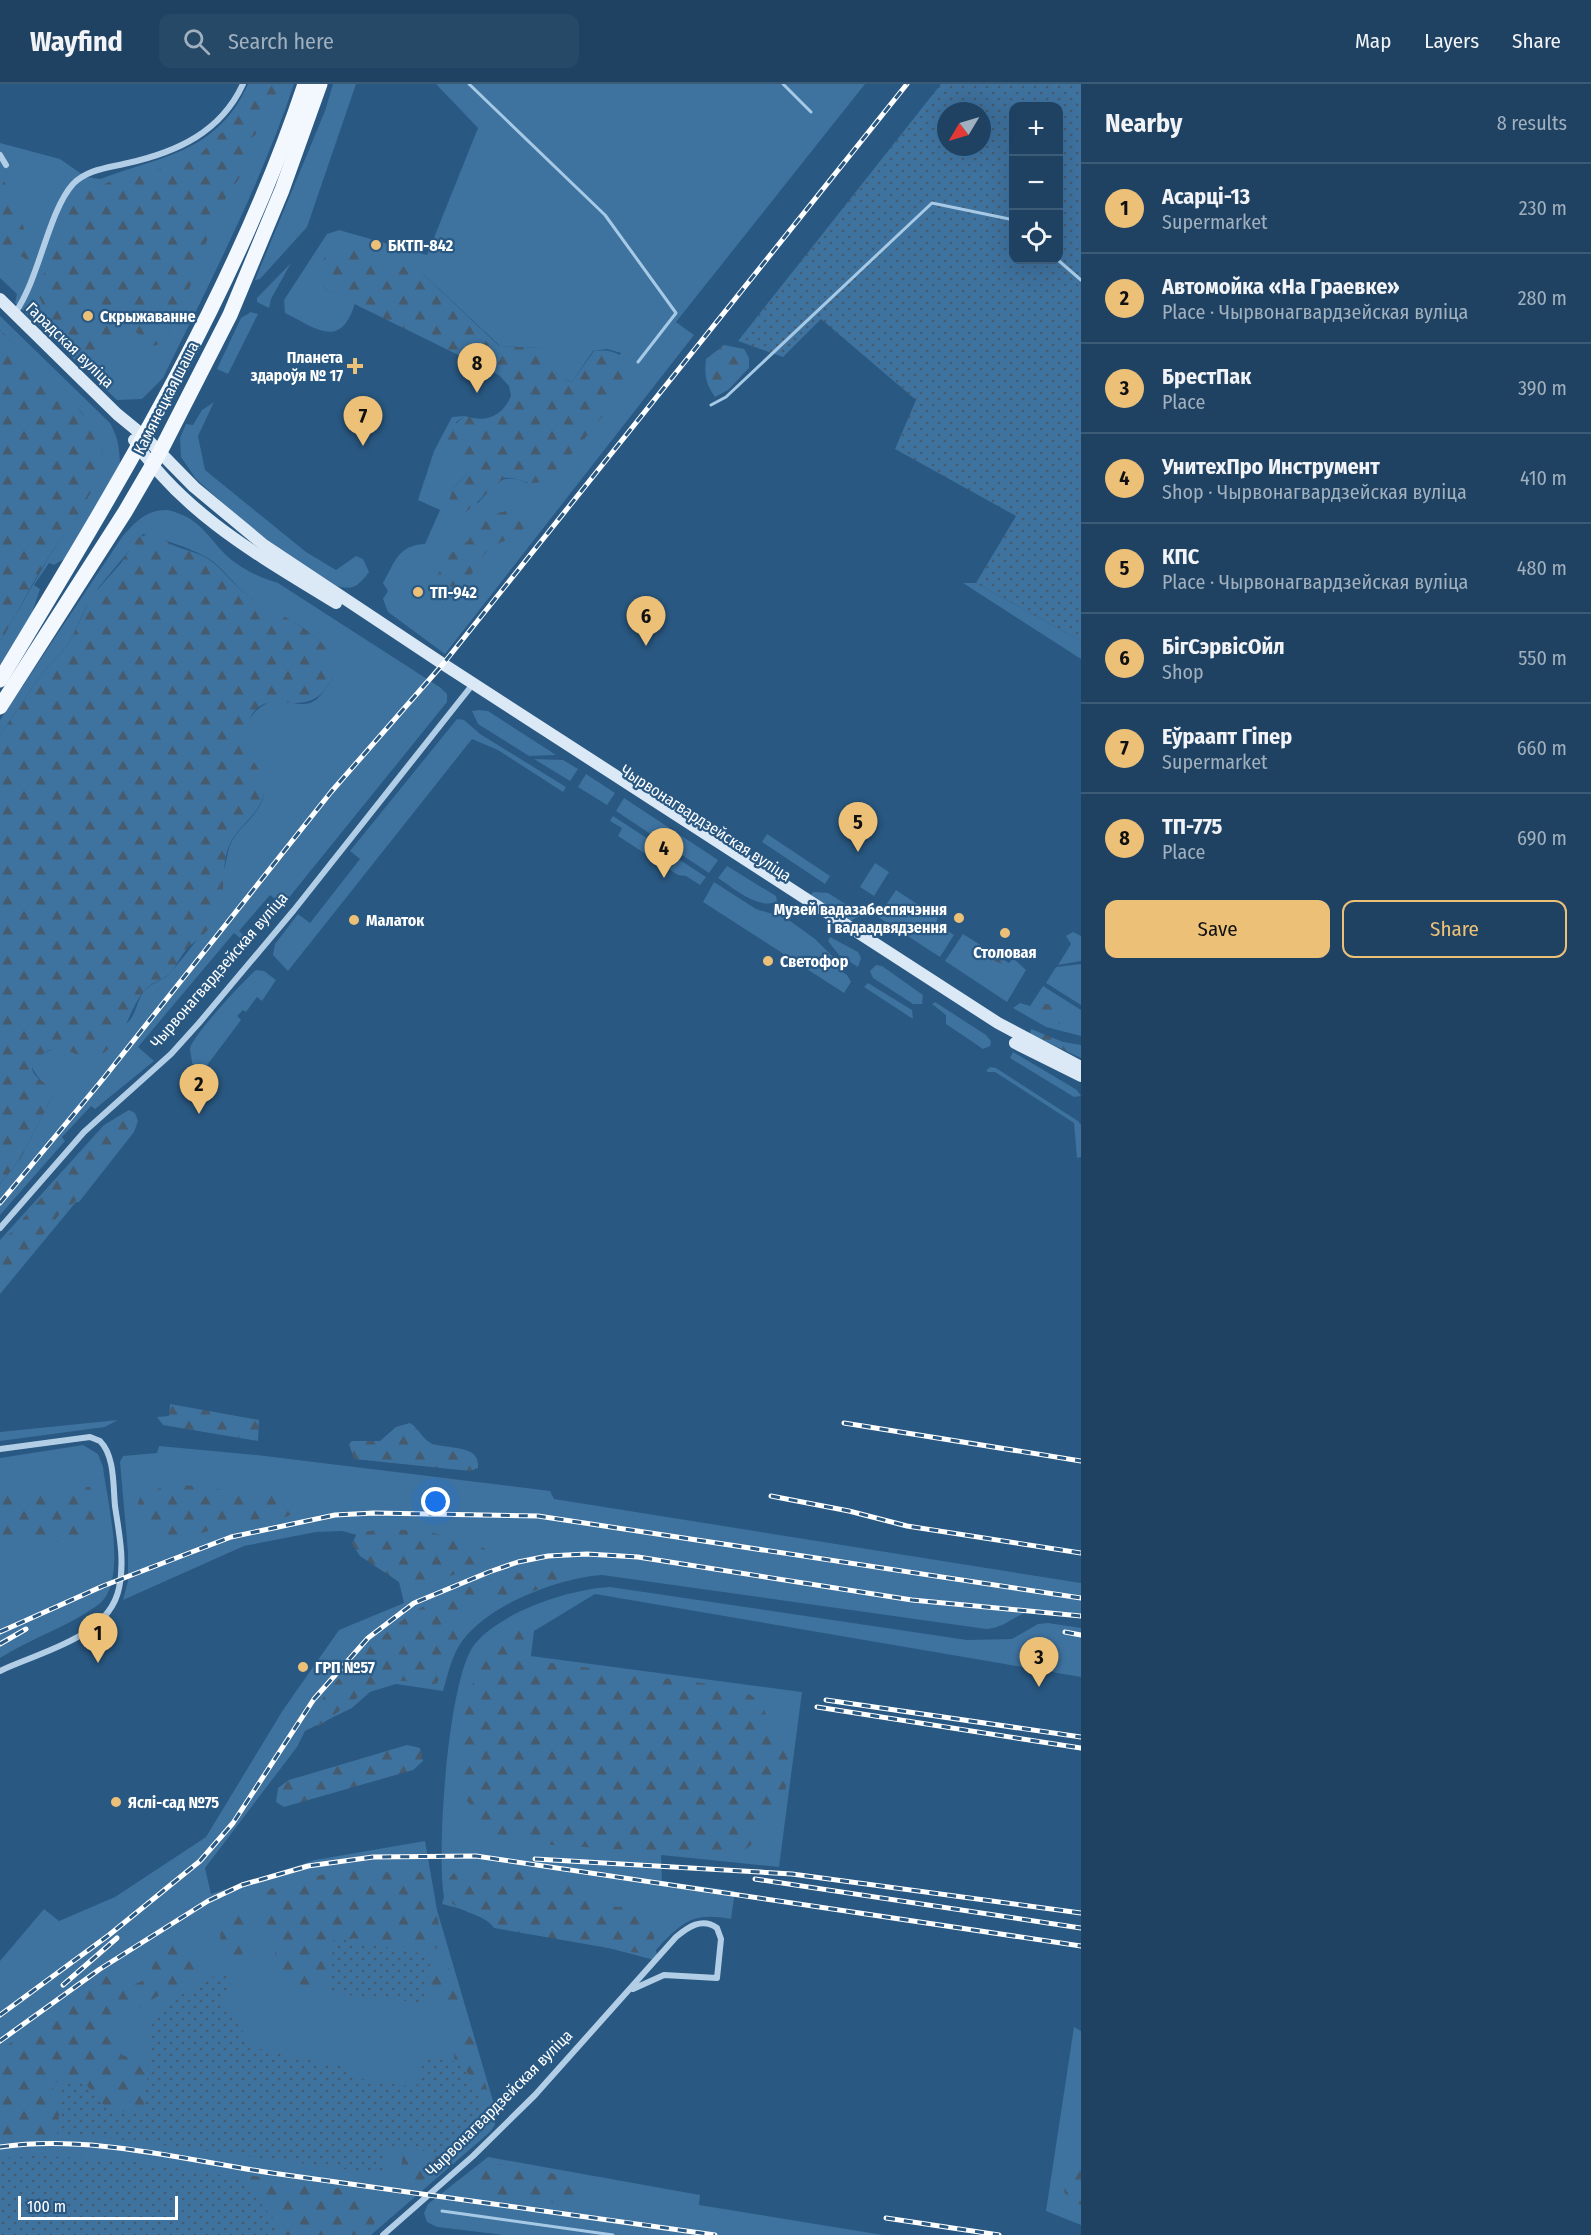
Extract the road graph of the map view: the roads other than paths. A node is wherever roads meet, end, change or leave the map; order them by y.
1 (243, 84) edge
2 (304, 84) edge
3 (320, 84) edge
4 (0, 155) edge
5 (6, 165) dead end
6 (0, 299) edge
7 (14, 313) junction
8 (142, 442) junction
9 (156, 458) junction
10 (0, 680) edge
11 (471, 687) junction
12 (0, 707) edge
13 (1081, 1067) edge
14 (1081, 1076) edge
15 (0, 1228) edge
16 (0, 1449) edge
17 (0, 1671) edge
18 (633, 1989) junction
19 (383, 2235) edge

1 - 7 street
2 - 8 main road, Камянецкая шаша
3 - 9 main road, Камянецкая шаша
4 - 5 street
6 - 7 main road, Гарадская вуліца
7 - 8 main road, Гарадская вуліца
8 - 9 main road, Чырвонагвардзейская вуліца
8 - 10 main road, Камянецкая шаша
9 - 11 main road, Чырвонагвардзейская вуліца
9 - 12 main road, Камянецкая шаша
11 - 13 main road, Чырвонагвардзейская вуліца
11 - 14 main road, Чырвонагвардзейская вуліца
11 - 15 street, Чырвонагвардзейская вуліца
16 - 17 street
18 - 18 street, Чырвонагвардзейская вуліца
18 - 19 street, Чырвонагвардзейская вуліца

